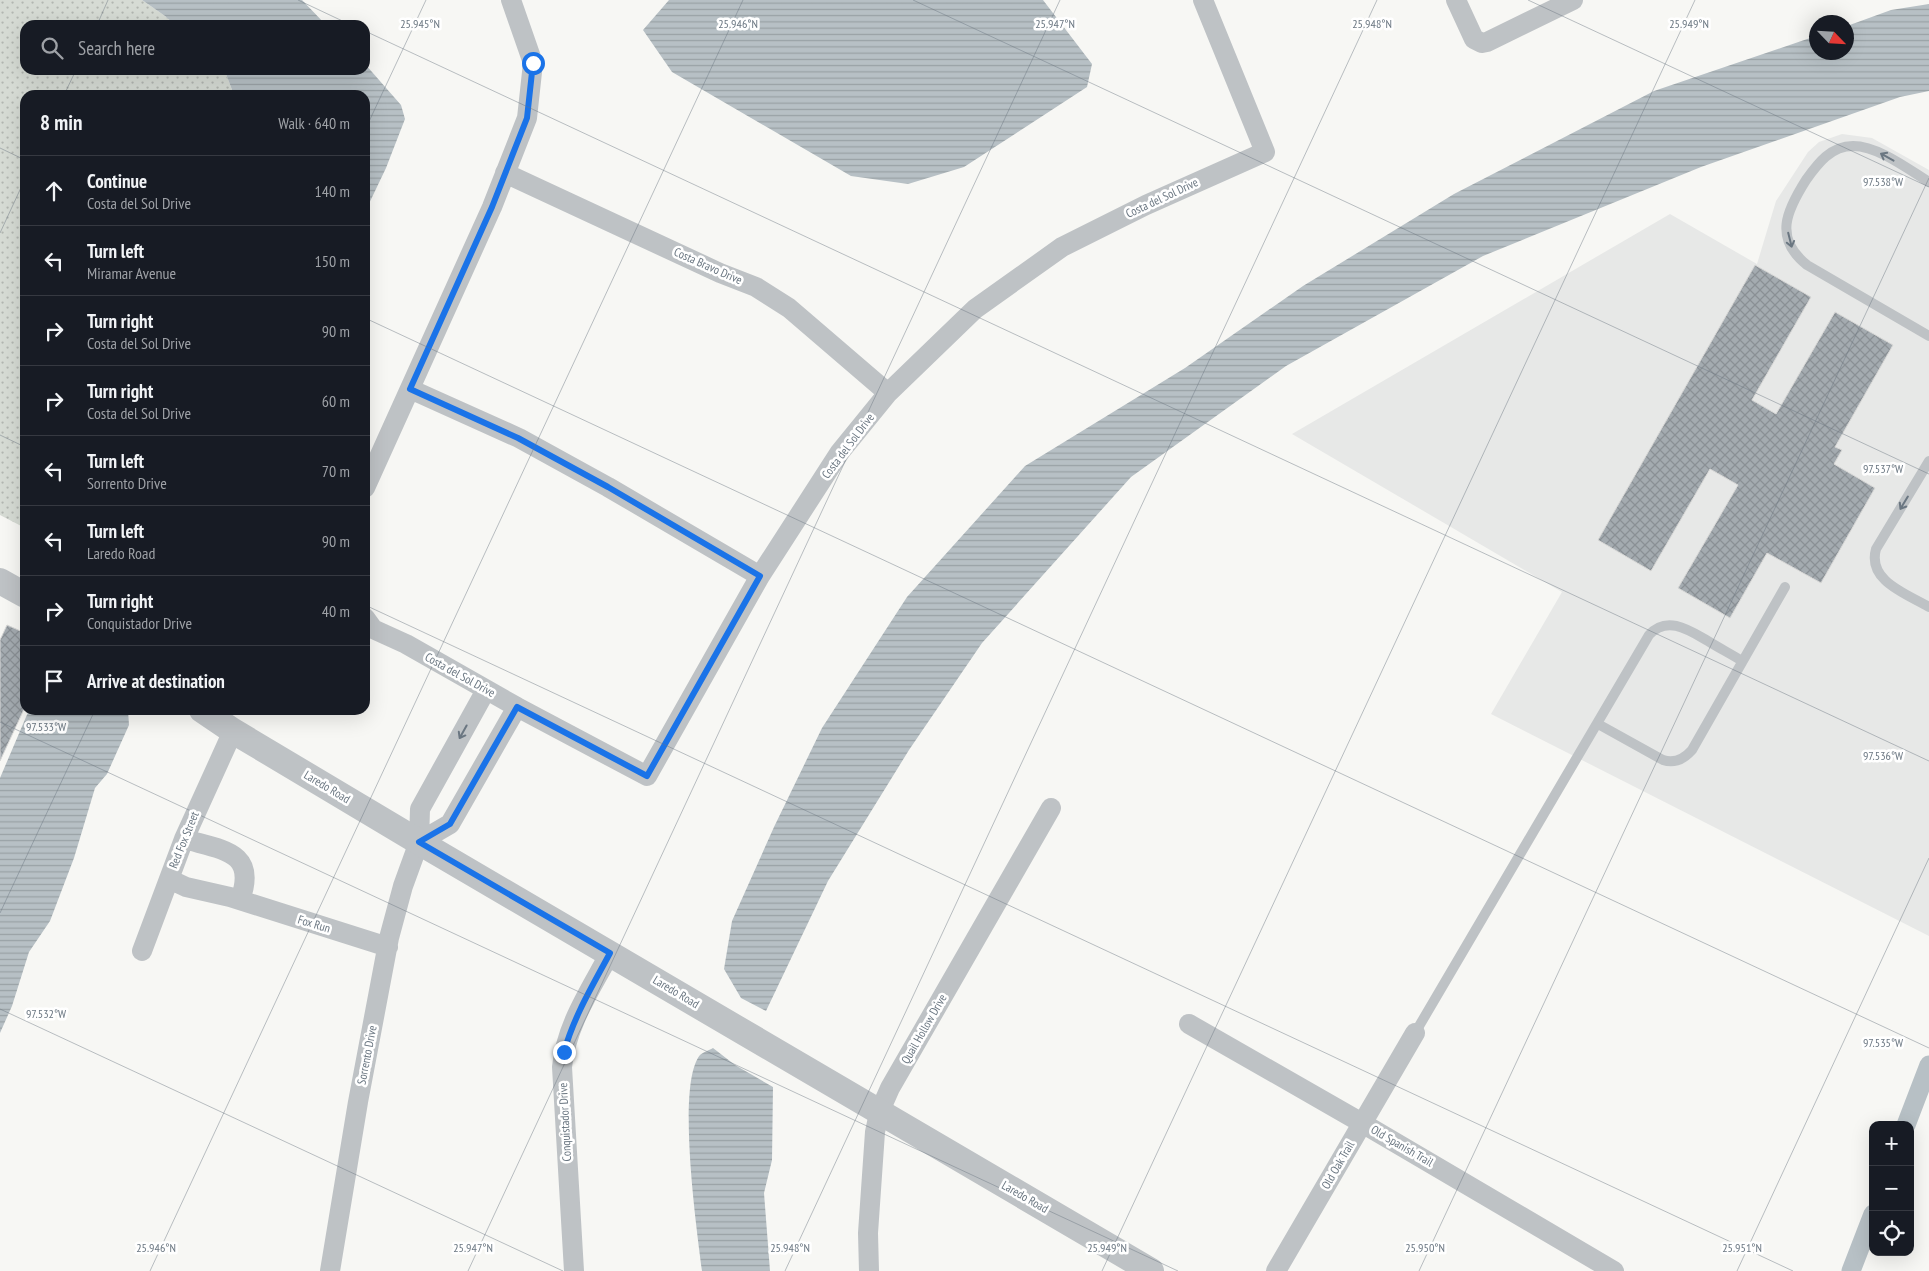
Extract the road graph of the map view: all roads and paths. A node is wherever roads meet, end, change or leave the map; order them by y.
1 (511, 0) edge
2 (1203, 0) edge
3 (1456, 0) edge
4 (1573, 0) edge
5 (505, 173) junction
6 (1929, 182) edge
7 (1929, 336) edge
8 (410, 389) junction
9 (888, 393) junction
10 (1929, 461) edge
11 (370, 477) edge
12 (760, 576) junction
13 (0, 582) edge
14 (1785, 587) dead end
15 (20, 592) edge
16 (1929, 607) edge
17 (370, 625) edge
18 (1742, 661) junction
19 (486, 690) junction
20 (517, 707) junction
21 (209, 715) edge
22 (1598, 724) junction
23 (233, 731) junction
24 (1051, 808) dead end
25 (184, 839) junction
26 (419, 842) junction
27 (169, 879) junction
28 (240, 900) junction
29 (388, 947) junction
30 (142, 951) dead end
31 (610, 953) junction
32 (1189, 1024) dead end
33 (1415, 1033) joint
34 (879, 1113) junction
35 (1362, 1123) junction
36 (330, 1271) edge
37 (574, 1271) edge
38 (869, 1271) edge
39 (1151, 1271) edge
40 (1276, 1271) edge
41 (1614, 1271) edge

1 - 5 street
2 - 9 street, Costa del Sol Drive
3 - 4 street
5 - 8 street
5 - 9 street, Costa Bravo Drive
6 -> 7 lane
8 - 11 street
8 - 12 street
9 - 12 street, Costa del Sol Drive
10 -> 16 lane
12 - 20 street, Costa del Sol Drive
13 - 15 street
14 - 18 lane
17 - 19 street, Costa del Sol Drive
18 - 22 lane
18 - 22 lane
19 - 20 street, Costa del Sol Drive
19 -> 26 street, Sorrento Drive
20 - 26 street
21 - 23 street, Laredo Road
22 - 33 lane
23 - 25 street, Red Fox Street
23 - 26 street, Laredo Road
24 - 34 street, Quail Hollow Drive
25 - 27 street, Red Fox Street
25 - 28 street
26 - 29 street, Sorrento Drive
26 - 31 street, Laredo Road
27 - 28 street, Fox Run
27 - 30 street, Red Fox Street
28 - 29 street, Fox Run
29 - 36 street, Sorrento Drive
31 - 34 street, Laredo Road
31 - 37 street, Conquistador Drive
32 - 35 street, Old Spanish Trail
33 - 35 street, Old Oak Trail
34 - 38 street, Quail Hollow Drive
34 - 39 street, Laredo Road
35 - 40 street, Old Oak Trail
35 - 41 street, Old Spanish Trail

